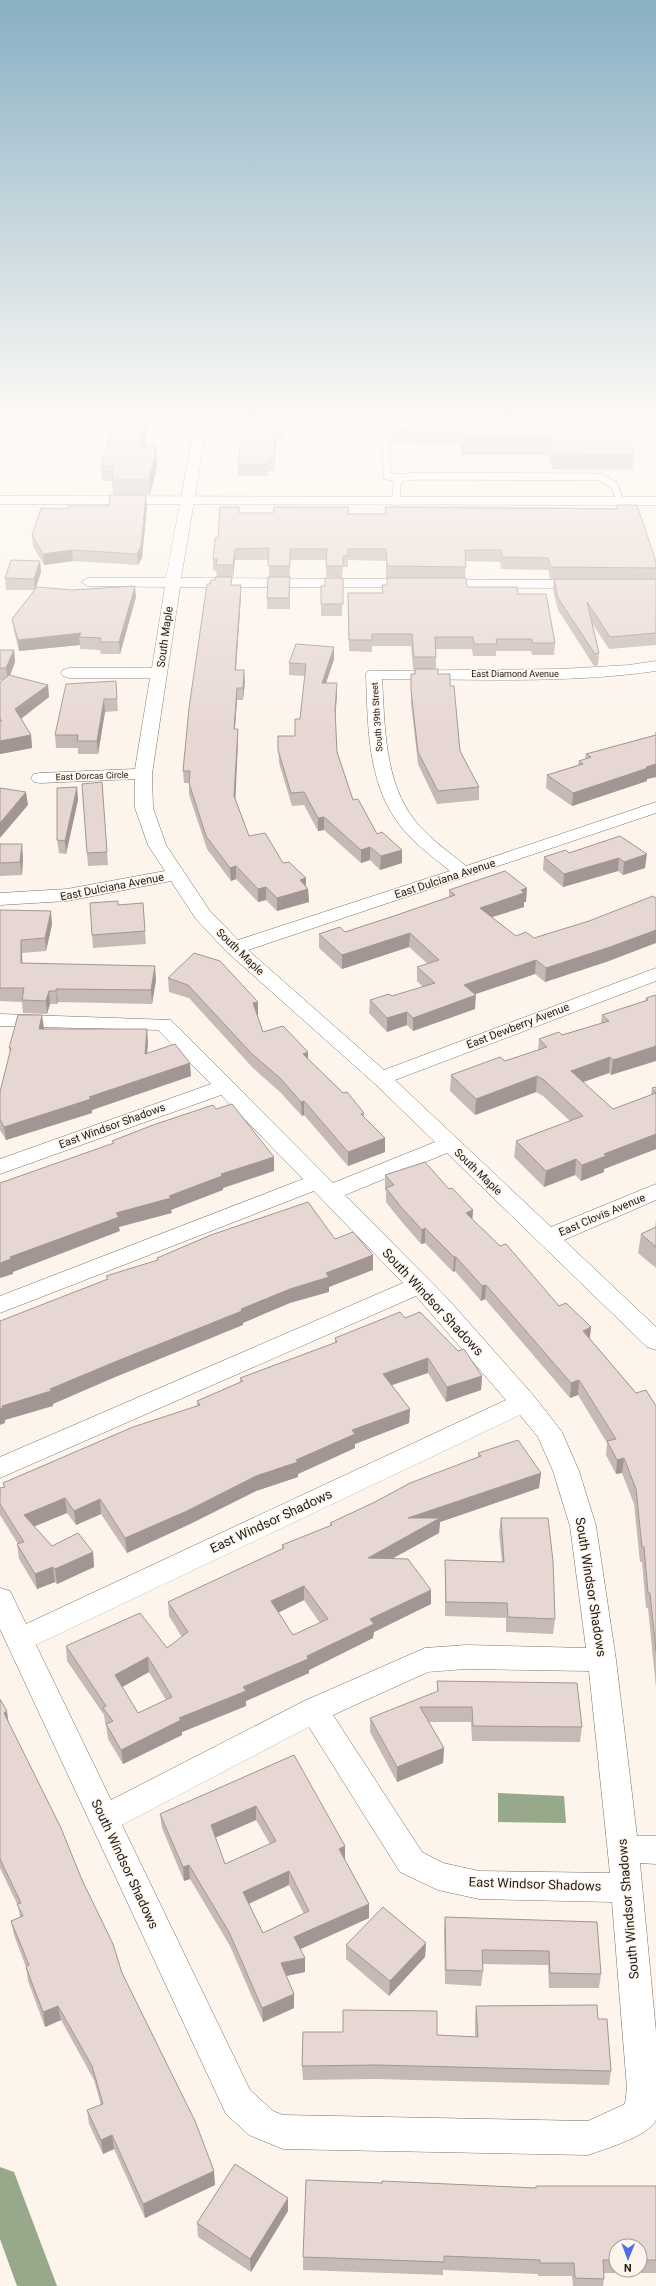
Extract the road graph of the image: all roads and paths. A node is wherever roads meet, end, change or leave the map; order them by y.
1 (184, 525) edge
2 (88, 582) dead end
3 (173, 582) junction
4 (601, 584) edge
5 (656, 666) edge
6 (69, 673) dead end
7 (160, 673) junction
8 (374, 674) joint
9 (143, 774) junction
10 (40, 778) dead end
11 (656, 807) edge
12 (463, 873) junction
13 (176, 874) junction
14 (0, 899) edge
15 (234, 948) junction
16 (656, 974) edge
17 (0, 1020) edge
18 (381, 1078) junction
19 (225, 1086) junction
20 (449, 1144) junction
21 (0, 1167) edge
22 (324, 1187) junction
23 (656, 1192) edge
24 (547, 1238) junction
25 (419, 1285) junction
26 (0, 1305) edge
27 (656, 1341) edge
28 (524, 1402) junction
29 (0, 1468) edge
30 (0, 1599) edge
31 (19, 1640) junction
32 (602, 1660) junction
33 (314, 1710) junction
34 (104, 1819) junction
35 (623, 1849) junction
36 (656, 1850) edge
37 (627, 1888) junction

1 - 3 street, South Maple
2 - 3 street
3 - 4 street
3 - 7 street, South Maple
5 - 8 street, East Diamond Avenue
6 - 7 street
7 - 9 street, South Maple
8 - 12 street, South 39th Street
9 - 10 street, East Dorcas Circle
9 - 13 street, South Maple
11 - 12 street, East Dulciana Avenue
12 - 15 street, East Dulciana Avenue
13 - 14 street, East Dulciana Avenue
13 - 15 street, South Maple
15 - 18 street, South Maple
16 - 18 street, East Dewberry Avenue
17 - 19 street, South Windsor Shadows
18 - 20 street, South Maple
19 - 21 street, East Windsor Shadows
19 - 22 street, South Windsor Shadows
20 - 22 street
20 - 24 street, South Maple
22 - 25 street, South Windsor Shadows
22 - 26 street
23 - 24 street, East Clovis Avenue
24 - 27 street, South Maple
25 - 28 street, South Windsor Shadows
25 - 29 street
28 - 31 street, East Windsor Shadows
28 - 32 street, South Windsor Shadows
30 - 31 street, South Windsor Shadows
31 - 34 street, South Windsor Shadows
32 - 33 street
32 - 35 street, South Windsor Shadows
33 - 34 street
33 - 37 street, East Windsor Shadows
34 - 37 street, South Windsor Shadows
35 - 36 street
35 - 37 street, South Windsor Shadows

